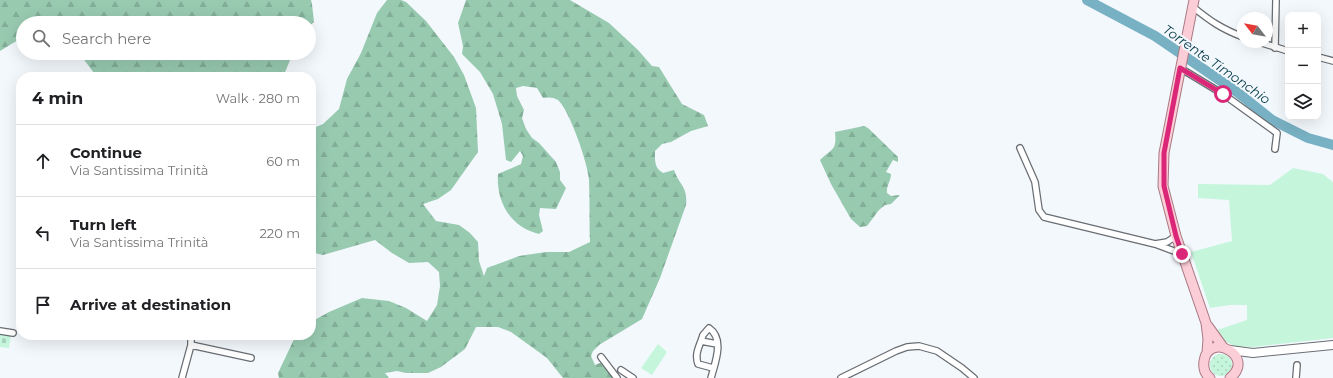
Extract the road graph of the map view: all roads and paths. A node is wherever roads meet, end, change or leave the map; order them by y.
1 (1276, 0) edge
2 (1194, 3) edge
3 (1237, 35) edge
4 (1275, 48) joint
5 (1285, 50) edge
6 (1321, 58) edge
7 (1333, 61) edge
8 (1180, 68) junction
9 (1020, 148) dead end
10 (1275, 149) dead end
11 (1176, 236) junction
12 (1155, 244) junction
13 (1182, 254) junction
14 (1206, 323) junction
15 (0, 331) edge
16 (13, 333) dead end
17 (191, 340) edge
18 (701, 341) junction
19 (717, 344) junction
20 (191, 345) junction
21 (1333, 345) edge
22 (1227, 348) junction
23 (1207, 353) junction
24 (1253, 353) junction
25 (251, 358) dead end
26 (601, 358) dead end
27 (1296, 365) dead end
28 (713, 368) junction
29 (621, 370) dead end
30 (1235, 373) edge
31 (182, 378) edge
32 (617, 378) edge
33 (633, 378) edge
34 (711, 378) edge
35 (841, 378) edge
36 (974, 378) edge
37 (1210, 378) edge
38 (1296, 378) edge

1 - 4 street
2 - 3 street
2 - 8 main road
4 - 5 street
6 - 7 street
8 - 10 street
8 - 11 main road
9 - 12 street
11 - 12 street
11 - 13 main road
12 - 13 street
13 - 14 main road
14 - 22 main road
14 - 23 main road
15 - 16 street
17 - 20 street
18 - 19 street
18 - 19 street
18 - 28 street
19 - 28 street
20 - 25 street
20 - 31 street
21 - 24 main road
22 - 23 main road
22 - 24 main road
22 - 30 main road
23 - 37 main road
24 - 30 main road
26 - 32 street
27 - 38 street
28 - 34 street
29 - 33 street
35 - 36 street

